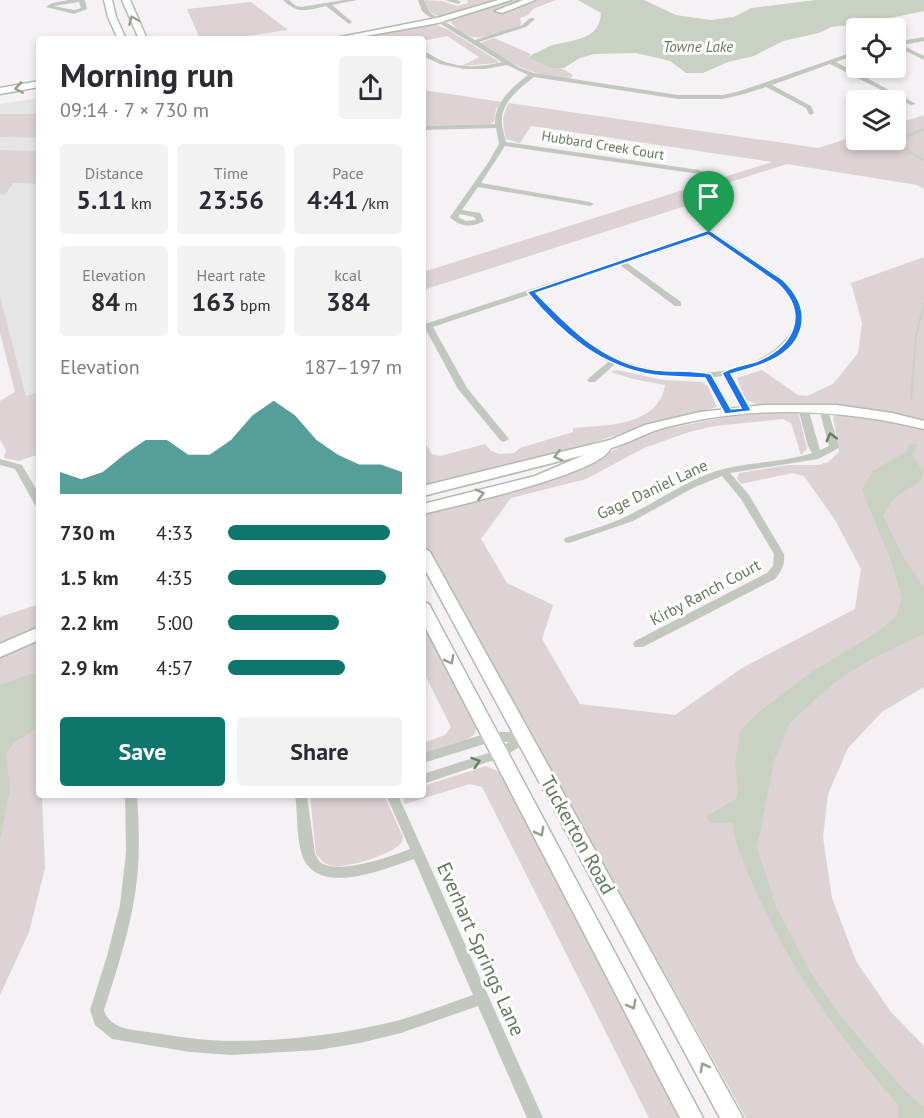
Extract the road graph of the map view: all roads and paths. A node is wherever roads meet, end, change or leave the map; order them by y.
1 (81, 0) edge
2 (108, 0) edge
3 (126, 0) edge
4 (286, 0) edge
5 (354, 0) edge
6 (421, 0) edge
7 (448, 0) edge
8 (507, 0) edge
9 (531, 0) edge
10 (458, 2) dead end
11 (328, 5) junction
12 (532, 19) dead end
13 (438, 20) junction
14 (349, 22) dead end
15 (448, 26) junction
16 (121, 36) edge
17 (142, 36) edge
18 (351, 36) edge
19 (402, 36) edge
20 (924, 39) edge
21 (474, 42) junction
22 (906, 42) edge
23 (906, 49) edge
24 (426, 55) edge
25 (846, 56) edge
26 (924, 58) edge
27 (830, 62) junction
28 (507, 63) junction
29 (533, 75) junction
30 (626, 77) dead end
31 (36, 85) edge
32 (768, 85) junction
33 (617, 88) junction
34 (0, 91) edge
35 (36, 94) edge
36 (0, 100) edge
37 (913, 104) dead end
38 (812, 113) dead end
39 (499, 126) junction
40 (426, 128) edge
41 (503, 144) junction
42 (699, 172) dead end
43 (477, 185) junction
44 (590, 204) dead end
45 (458, 211) dead end
46 (621, 262) junction
47 (531, 292) junction
48 (678, 304) dead end
49 (614, 361) junction
50 (726, 373) junction
51 (708, 375) junction
52 (592, 380) dead end
53 (803, 408) junction
54 (824, 409) junction
55 (747, 410) junction
56 (728, 412) junction
57 (924, 425) edge
58 (504, 439) dead end
59 (615, 443) junction
60 (818, 456) junction
61 (0, 462) edge
62 (724, 472) junction
63 (426, 490) edge
64 (36, 492) edge
65 (426, 507) edge
66 (569, 540) dead end
67 (426, 557) edge
68 (426, 614) edge
69 (36, 634) edge
70 (639, 644) dead end
71 (0, 651) edge
72 (491, 737) junction
73 (525, 738) junction
74 (499, 754) junction
75 (426, 757) edge
76 (426, 778) edge
77 (130, 798) edge
78 (301, 798) edge
79 (393, 798) edge
80 (417, 852) junction
81 (482, 998) junction
82 (535, 1118) edge
83 (692, 1118) edge
84 (732, 1118) edge

1 - 1 street
2 - 16 main road
17 -> 3 main road
4 - 11 street
5 - 11 street
6 - 13 street
7 - 10 street
8 - 13 main road
9 - 15 main road
11 - 14 street
12 - 21 street
13 - 15 street
13 - 18 main road
15 - 19 main road
15 - 21 street
20 - 22 street
21 - 28 street
23 - 26 street
24 - 28 street
25 - 27 street
27 - 32 street
27 - 37 street
28 - 29 street
29 - 33 street
29 - 39 street
30 - 33 street
31 -> 34 main road
32 - 33 street
32 - 38 street
35 - 36 main road
39 - 40 street
39 - 41 street
41 - 42 street, Hubbard Creek Court
41 - 43 street
43 - 44 street
43 - 45 street
46 - 47 street
46 - 48 street
46 - 50 street
47 - 49 street
47 - 58 street
49 - 51 street
49 - 52 street
50 - 51 street
50 - 55 street
51 - 56 street
53 - 54 main road
53 - 55 main road
53 - 60 street
54 - 57 main road
60 -> 54 street
55 - 56 main road
56 - 59 main road
59 -> 63 main road
65 -> 59 main road
60 - 62 street, Gage Daniel Lane
61 - 64 street
62 - 66 street, Gage Daniel Lane
62 - 70 street, Kirby Ranch Court
67 - 73 main road, Tuckerton Road
68 -> 72 main road, Tuckerton Road
69 - 71 main road
72 - 73 street
72 - 74 main road, Tuckerton Road
72 - 75 street
73 - 74 street
84 -> 73 main road, Tuckerton Road
76 -> 74 street
74 -> 83 main road, Tuckerton Road
77 - 81 street
78 - 80 street
79 - 80 street, Everhart Springs Lane
80 - 81 street, Everhart Springs Lane
81 - 82 street, Everhart Springs Lane

